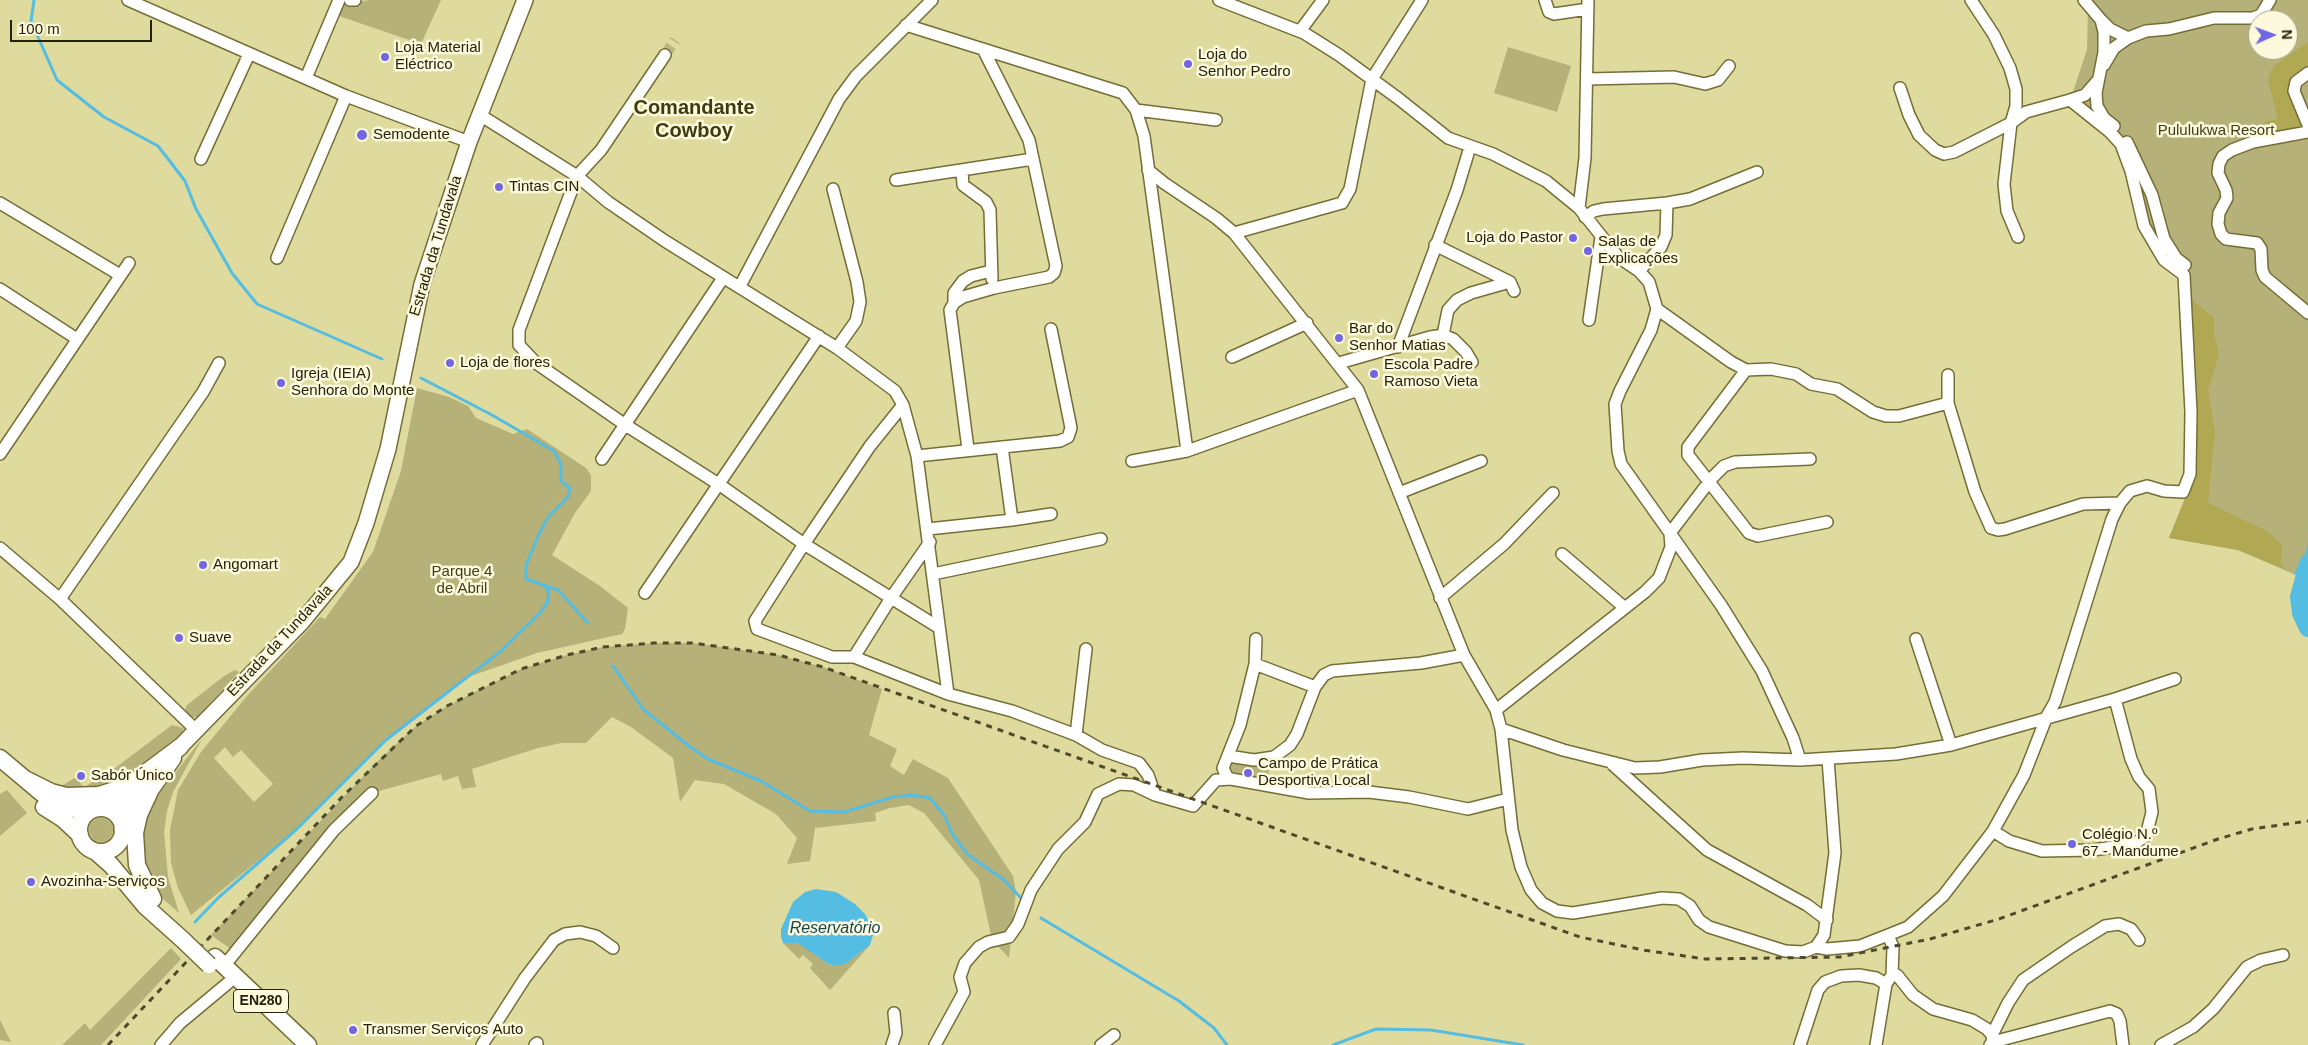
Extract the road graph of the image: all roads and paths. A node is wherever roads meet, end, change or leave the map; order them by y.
1 (339, 0) edge
2 (350, 0) edge
3 (355, 0) edge
4 (525, 0) edge
5 (932, 0) edge
6 (1219, 0) edge
7 (1323, 0) edge
8 (1422, 0) edge
9 (1545, 0) edge
10 (1971, 0) edge
11 (2084, 0) edge
12 (2270, 0) edge
13 (133, 1) edge
14 (1588, 5) edge
15 (2101, 20) junction
16 (906, 25) junction
17 (1300, 31) junction
18 (2128, 38) junction
19 (983, 50) junction
20 (249, 54) junction
21 (665, 55) tunnel mouth
22 (1729, 66) dead end
23 (2308, 73) edge
24 (306, 78) junction
25 (1586, 78) junction
26 (1372, 79) junction
27 (2099, 80) junction
28 (1900, 88) dead end
29 (346, 96) junction
30 (2070, 100) junction
31 (1136, 110) junction
32 (480, 115) junction
33 (1216, 120) dead end
34 (2011, 123) junction
35 (2308, 124) edge
36 (2308, 132) edge
37 (469, 142) junction
38 (1470, 147) junction
39 (1033, 158) junction
40 (201, 159) dead end
41 (962, 170) junction
42 (1148, 170) junction
43 (1757, 172) dead end
44 (577, 176) junction
45 (896, 180) dead end
46 (833, 189) dead end
47 (0, 203) edge
48 (1667, 204) junction
49 (1582, 212) junction
50 (1234, 233) junction
51 (1601, 237) junction
52 (2018, 237) dead end
53 (1436, 245) junction
54 (277, 258) dead end
55 (129, 263) dead end
56 (2185, 265) dead end
57 (991, 271) junction
58 (1639, 271) junction
59 (120, 275) junction
60 (723, 278) junction
61 (740, 286) junction
62 (994, 288) junction
63 (0, 289) edge
64 (954, 303) junction
65 (1657, 309) junction
66 (2308, 313) edge
67 (1589, 320) dead end
68 (1307, 324) junction
69 (1051, 329) dead end
70 (1443, 335) junction
71 (819, 336) junction
72 (77, 339) junction
73 (1398, 347) junction
74 (836, 348) junction
75 (1232, 356) dead end
76 (1472, 362) dead end
77 (219, 363) dead end
78 (1339, 363) junction
79 (1746, 370) junction
80 (1948, 375) dead end
81 (1358, 390) junction
82 (1948, 403) junction
83 (903, 405) junction
84 (624, 424) junction
85 (1002, 447) junction
86 (968, 449) junction
87 (1187, 451) junction
88 (0, 454) edge
89 (917, 456) junction
90 (1810, 459) dead end
91 (602, 460) dead end
92 (1132, 461) dead end
93 (1481, 461) dead end
94 (1710, 482) junction
95 (720, 485) junction
96 (1399, 493) junction
97 (1553, 493) dead end
98 (2120, 503) junction
99 (1051, 514) dead end
100 (1012, 520) junction
101 (1827, 522) dead end
102 (928, 529) junction
103 (1670, 533) junction
104 (1101, 539) dead end
105 (930, 542) junction
106 (804, 544) junction
107 (0, 548) edge
108 (1562, 554) dead end
109 (933, 574) junction
110 (645, 593) dead end
111 (891, 598) junction
112 (1440, 598) junction
113 (60, 599) junction
114 (1625, 608) junction
115 (938, 627) junction
116 (1256, 639) dead end
117 (1916, 639) dead end
118 (1086, 649) dead end
119 (1464, 655) junction
120 (854, 657) junction
121 (1255, 664) junction
122 (2176, 679) dead end
123 (1315, 686) junction
124 (948, 694) junction
125 (2115, 699) junction
126 (1496, 710) junction
127 (2047, 716) junction
128 (1501, 729) junction
129 (196, 730) junction
130 (1076, 735) junction
131 (1951, 745) junction
132 (180, 747) junction
133 (1228, 756) junction
134 (0, 758) edge
135 (1828, 759) junction
136 (1800, 760) junction
137 (1610, 763) junction
138 (0, 767) edge
139 (152, 777) junction
140 (25, 779) junction
141 (1231, 779) junction
142 (372, 792) dead end
143 (1155, 795) junction
144 (1508, 799) junction
145 (96, 809) junction
146 (1993, 831) junction
147 (122, 832) junction
148 (80, 835) junction
149 (95, 851) junction
150 (153, 898) junction
151 (1827, 920) junction
152 (1888, 935) junction
153 (187, 937) junction
154 (2140, 940) dead end
155 (1816, 947) junction
156 (613, 948) dead end
157 (2283, 955) dead end
158 (216, 962) junction
159 (1889, 979) junction
160 (228, 983) junction
161 (894, 1014) dead end
162 (1114, 1035) dead end
163 (1992, 1042) edge
164 (161, 1045) edge
165 (295, 1045) edge
166 (308, 1045) edge
167 (482, 1045) edge
168 (892, 1045) edge
169 (935, 1045) edge
170 (1101, 1045) edge
171 (1800, 1045) edge
172 (1876, 1045) edge
173 (2124, 1045) edge
174 (2161, 1045) edge

1 - 24 street
2 - 3 street
4 - 32 main road, Estrada da Tundavala
5 - 16 street
6 - 17 street
7 - 17 street
8 - 26 street
9 - 14 street
10 - 34 street
11 - 15 street
12 - 18 street
13 - 20 street
14 - 25 street
15 - 18 street
15 - 27 street
16 - 19 street
16 - 61 street
17 - 26 street
18 - 27 street
19 - 31 street
19 - 39 street
20 - 24 street
20 - 40 street
21 - 44 street
22 - 25 street
23 - 35 street
24 - 29 street
25 - 49 street
26 - 38 street
26 - 50 street
27 - 30 street
27 - 56 street
28 - 34 street
29 - 37 street
29 - 54 street
30 - 34 street
30 - 98 street
31 - 33 street
31 - 42 street
32 - 37 main road, Estrada da Tundavala
32 - 44 street
34 - 52 street
36 - 66 street
37 - 129 main road, Estrada da Tundavala
38 - 49 street
38 - 53 street
39 - 41 street
39 - 62 street
41 - 45 street
41 - 57 street
42 - 50 street
42 - 87 street
43 - 48 street
44 - 60 street
44 - 84 street
46 - 74 street
47 - 59 street
48 - 49 street
48 - 58 street
49 - 51 street
50 - 68 street
51 - 58 street
51 - 67 street
53 - 70 street
53 - 73 street
55 - 59 street
57 - 62 street
57 - 64 street
58 - 65 street
59 - 72 street
60 - 61 street
60 - 84 street
61 - 71 street
62 - 64 street
63 - 72 street
64 - 86 street
65 - 79 street
65 - 103 street
68 - 75 street
68 - 78 street
69 - 85 street
70 - 73 street
70 - 76 street
71 - 74 street
71 - 95 street
72 - 88 street
73 - 78 street
74 - 83 street
77 - 113 street
78 - 81 street
79 - 82 street
79 - 94 street
80 - 82 street
81 - 87 street
81 - 96 street
82 - 98 street
83 - 89 street
83 - 106 street
84 - 91 street
84 - 95 street
85 - 86 street
85 - 100 street
86 - 89 street
87 - 92 street
89 - 102 street
90 - 94 street
93 - 96 street
94 - 101 street
94 - 103 street
95 - 106 street
95 - 110 street
96 - 112 street
97 - 112 street
98 - 127 street
99 - 100 street
100 - 102 street
102 - 105 street
103 - 114 street
103 - 136 street
104 - 109 street
105 - 109 street
105 - 111 street
106 - 111 street
106 - 120 street
107 - 113 street
108 - 114 street
109 - 115 street
111 - 115 street
111 - 120 street
112 - 119 street
113 - 129 street
114 - 126 street
115 - 124 street
116 - 121 street
117 - 131 street
118 - 130 street
119 - 123 street
119 - 126 street
120 - 124 street
121 - 123 street
121 - 133 street
122 - 125 street
123 - 133 street
124 - 130 street
125 - 127 street
125 - 146 street
126 - 128 street
127 - 131 street
127 - 146 street
128 - 137 street
128 - 144 street
129 - 132 main road, Estrada da Tundavala
130 - 143 street
131 - 135 street
132 - 139 main road, Estrada da Tundavala
132 - 140 main road
132 - 150 main road
133 - 141 street
134 - 140 main road
135 - 136 street
135 - 151 street
136 - 137 street
137 - 151 street
138 - 148 main road
139 - 145 main road, Estrada da Tundavala
139 - 147 main road, Estrada da Tundavala
140 - 145 main road
141 - 143 street
141 - 144 street
142 - 158 street
143 - 169 street
144 - 155 street
145 - 147 main road
145 - 148 main road
146 - 152 street
147 - 149 main road
147 - 150 main road, EN280
148 - 149 main road
149 - 153 main road, EN280
150 - 153 main road, EN280
151 - 155 street
152 - 155 street
152 - 159 street
153 - 158 main road, EN280, bridge
154 - 163 street
156 - 167 street
157 - 174 street
158 - 160 main road, EN280
158 - 166 main road, EN280
159 - 163 street
159 - 171 street
159 - 172 street
160 - 164 street
160 - 165 main road, EN280
161 - 168 street
162 - 170 street
163 - 173 street

